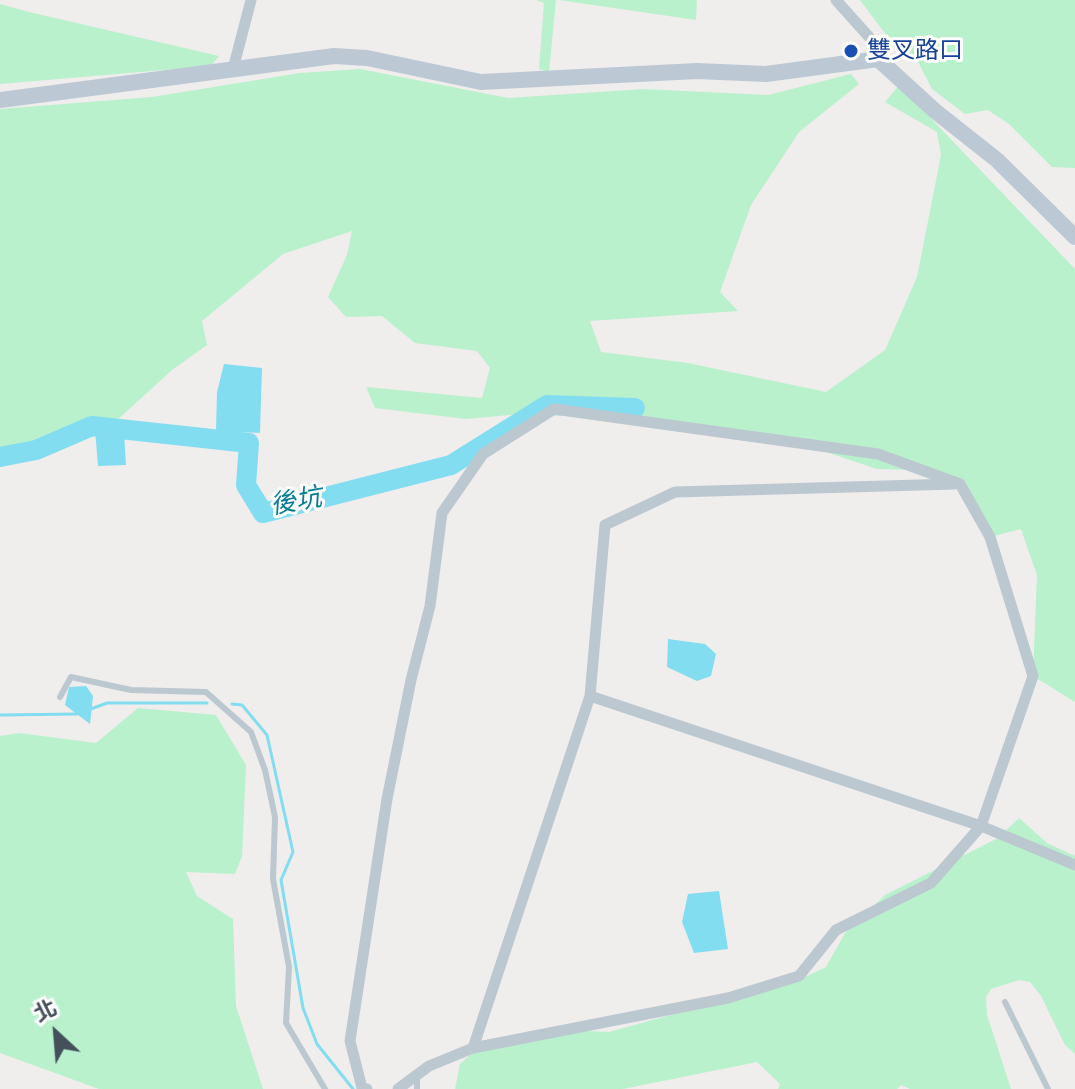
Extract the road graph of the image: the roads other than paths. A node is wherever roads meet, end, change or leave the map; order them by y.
1 (251, 0) edge
2 (836, 0) edge
3 (878, 59) junction
4 (233, 69) junction
5 (0, 100) edge
6 (1075, 237) edge
7 (960, 484) junction
8 (590, 696) junction
9 (60, 697) dead end
10 (981, 826) junction
11 (1075, 865) edge
12 (1005, 1002) dead end
13 (473, 1048) junction
14 (417, 1075) junction
15 (325, 1089) edge
16 (367, 1089) edge
17 (398, 1089) edge
18 (417, 1089) edge
19 (1048, 1089) edge

1 - 4 street
2 - 3 street
3 - 4 street
3 - 6 street
4 - 5 street
7 - 8 street
7 - 10 street
7 - 16 street
8 - 10 street
8 - 13 street
9 - 15 lane
10 - 11 street
10 - 13 street
12 - 19 lane
13 - 14 street
14 - 17 street
14 - 18 lane

